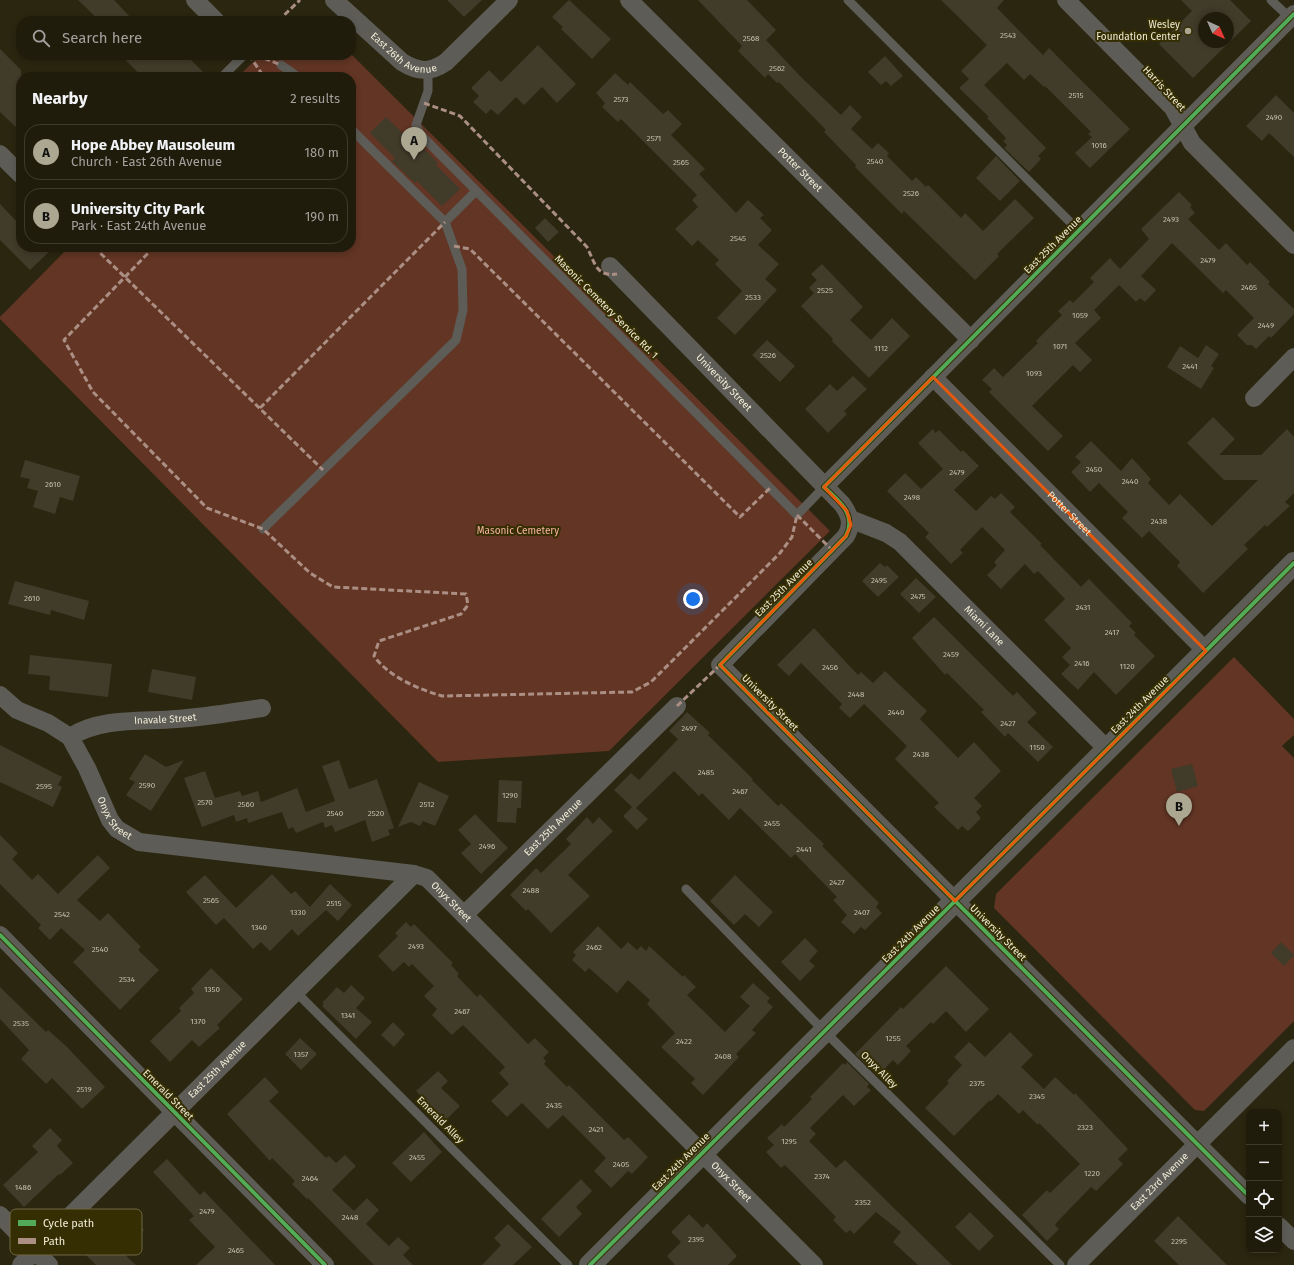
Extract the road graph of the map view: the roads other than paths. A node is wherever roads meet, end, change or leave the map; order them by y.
1 (195, 0) edge
2 (334, 0) edge
3 (509, 0) edge
4 (629, 0) edge
5 (848, 0) edge
6 (1066, 0) edge
7 (1271, 0) edge
8 (211, 16) edge
9 (352, 16) edge
10 (1292, 16) edge
11 (356, 20) edge
12 (239, 60) edge
13 (281, 65) dead end
14 (428, 71) junction
15 (227, 72) edge
16 (291, 72) edge
17 (1184, 125) junction
18 (356, 134) edge
19 (0, 154) edge
20 (16, 170) edge
21 (476, 191) junction
22 (445, 222) junction
23 (1079, 230) junction
24 (1294, 245) edge
25 (610, 266) dead end
26 (971, 340) junction
27 (1294, 357) edge
28 (933, 377) junction
29 (1254, 398) dead end
30 (824, 487) junction
31 (850, 519) junction
32 (263, 529) dead end
33 (1294, 563) edge
34 (1206, 651) junction
35 (720, 664) joint
36 (0, 695) edge
37 (677, 706) dead end
38 (262, 708) dead end
39 (8, 709) edge
40 (70, 737) junction
41 (1107, 749) junction
42 (414, 874) junction
43 (686, 888) dead end
44 (955, 900) junction
45 (464, 915) junction
46 (0, 935) edge
47 (295, 991) junction
48 (824, 1031) junction
49 (1294, 1048) edge
50 (174, 1112) junction
51 (1197, 1144) junction
52 (702, 1153) junction
53 (1246, 1193) edge
54 (77, 1209) edge
55 (0, 1215) edge
56 (10, 1225) edge
57 (1282, 1229) edge
58 (1294, 1241) edge
59 (31, 1255) edge
60 (39, 1255) edge
61 (21, 1265) edge
62 (49, 1265) edge
63 (325, 1265) edge
64 (568, 1265) edge
65 (590, 1265) edge
66 (814, 1265) edge
67 (1060, 1265) edge
68 (1076, 1265) edge

1 - 8 street
2 - 9 street, East 26th Avenue
3 - 14 street, East 26th Avenue
4 - 26 street, Potter Street
5 - 23 lane
6 - 17 street, Harris Street
7 - 10 lane
10 - 17 street, East 25th Avenue
11 - 14 street, East 26th Avenue
12 - 15 lane
13 - 16 lane
14 - 21 lane, Masonic Cemetery Service Rd. 1
17 - 23 street, East 25th Avenue
17 - 24 street, Harris Street
18 - 22 lane
19 - 20 street
21 - 22 lane
21 - 30 lane, Masonic Cemetery Service Rd. 1
22 - 32 lane
23 - 26 street, East 25th Avenue
25 - 30 street, University Street
26 - 28 street, East 25th Avenue
27 - 29 street
28 - 30 street, East 25th Avenue
28 - 34 street, Potter Street
30 - 31 street, University Street
31 - 35 street, East 25th Avenue
31 - 41 street, Miami Lane
33 - 34 street, East 24th Avenue
34 - 41 street, East 24th Avenue
35 - 44 street, University Street
36 - 39 street, Onyx Street
37 - 45 street, East 25th Avenue
38 - 40 street, Inavale Street
39 - 40 street, Onyx Street
40 - 42 street, Onyx Street
41 - 44 street, East 24th Avenue
42 - 45 street, Onyx Street
42 - 47 street, East 25th Avenue
43 - 48 lane, Onyx Alley
44 - 48 street, East 24th Avenue
44 - 51 street, University Street
45 - 52 street, Onyx Street
46 - 50 street, Emerald Street
47 - 50 street, East 25th Avenue
47 - 64 lane, Emerald Alley
48 - 52 street, East 24th Avenue
48 - 67 lane, Onyx Alley
49 - 51 street, East 23rd Avenue
50 - 54 street, East 25th Avenue
50 - 63 street, Emerald Street
51 - 53 street, University Street
51 - 68 street, East 23rd Avenue
52 - 65 street, East 24th Avenue
52 - 66 street, Onyx Street
55 - 56 street
57 - 58 street
59 - 61 street, East 25th Avenue
60 - 62 street

